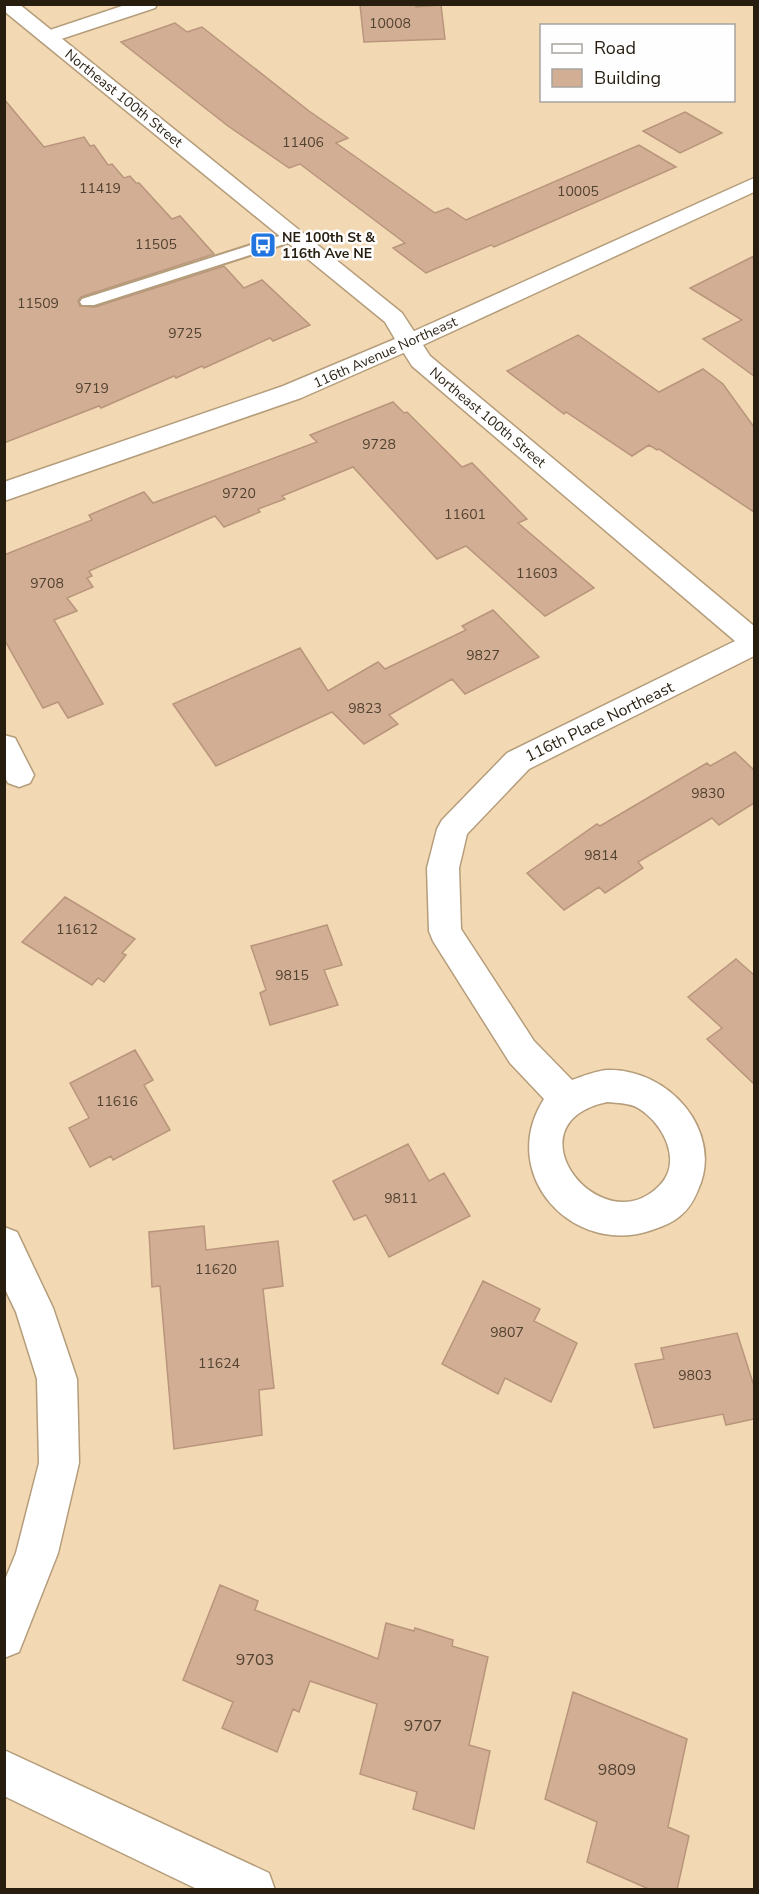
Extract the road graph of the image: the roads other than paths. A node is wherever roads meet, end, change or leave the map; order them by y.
1 (7, 4) edge
2 (148, 4) edge
3 (48, 37) junction
4 (754, 184) edge
5 (295, 236) junction
6 (88, 302) dead end
7 (409, 342) junction
8 (4, 492) edge
9 (754, 643) edge
10 (4, 746) edge
11 (19, 775) dead end
12 (568, 1100) dead end
13 (4, 1245) edge
14 (4, 1637) edge
15 (4, 1772) edge
16 (252, 1890) edge

1 - 3 street, Northeast 100th Street
2 - 3 street
3 - 5 street, Northeast 100th Street
4 - 7 street, 116th Avenue Northeast
5 - 6 lane
5 - 7 street, Northeast 100th Street
7 - 8 street, 116th Avenue Northeast
7 - 9 street, Northeast 100th Street
9 - 12 street, 116th Place Northeast
10 - 11 street
13 - 14 street
15 - 16 street

